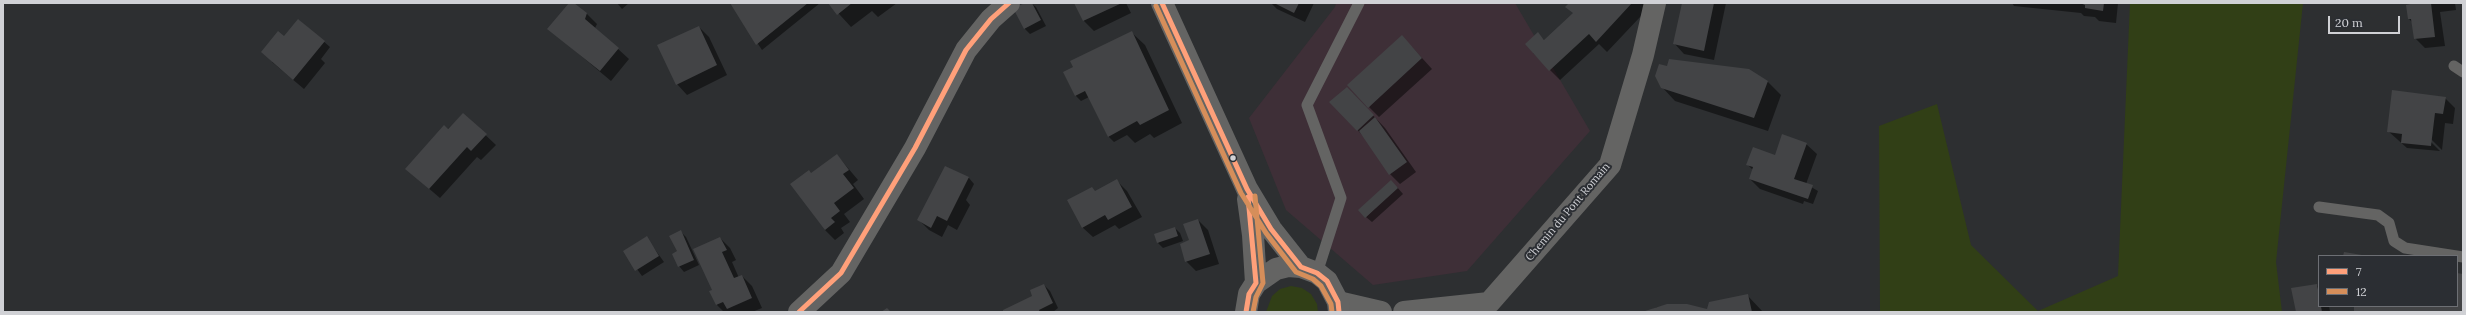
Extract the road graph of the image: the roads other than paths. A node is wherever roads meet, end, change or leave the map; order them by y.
1 (1009, 3) edge
2 (1162, 3) edge
3 (1359, 3) edge
4 (1655, 3) edge
5 (1246, 190) junction
6 (2319, 207) dead end
7 (2450, 255) edge
8 (1309, 270) junction
9 (1256, 283) junction
10 (1338, 307) edge
11 (799, 312) edge
12 (1246, 312) edge
13 (1381, 312) edge
14 (1404, 312) edge

1 - 11 street
2 - 5 street
3 - 8 lane
4 - 14 street, Chemin du Pont Romain
5 - 8 street
5 - 9 street
6 - 7 lane
8 - 9 street
8 - 10 street
9 - 12 street
10 - 13 street

